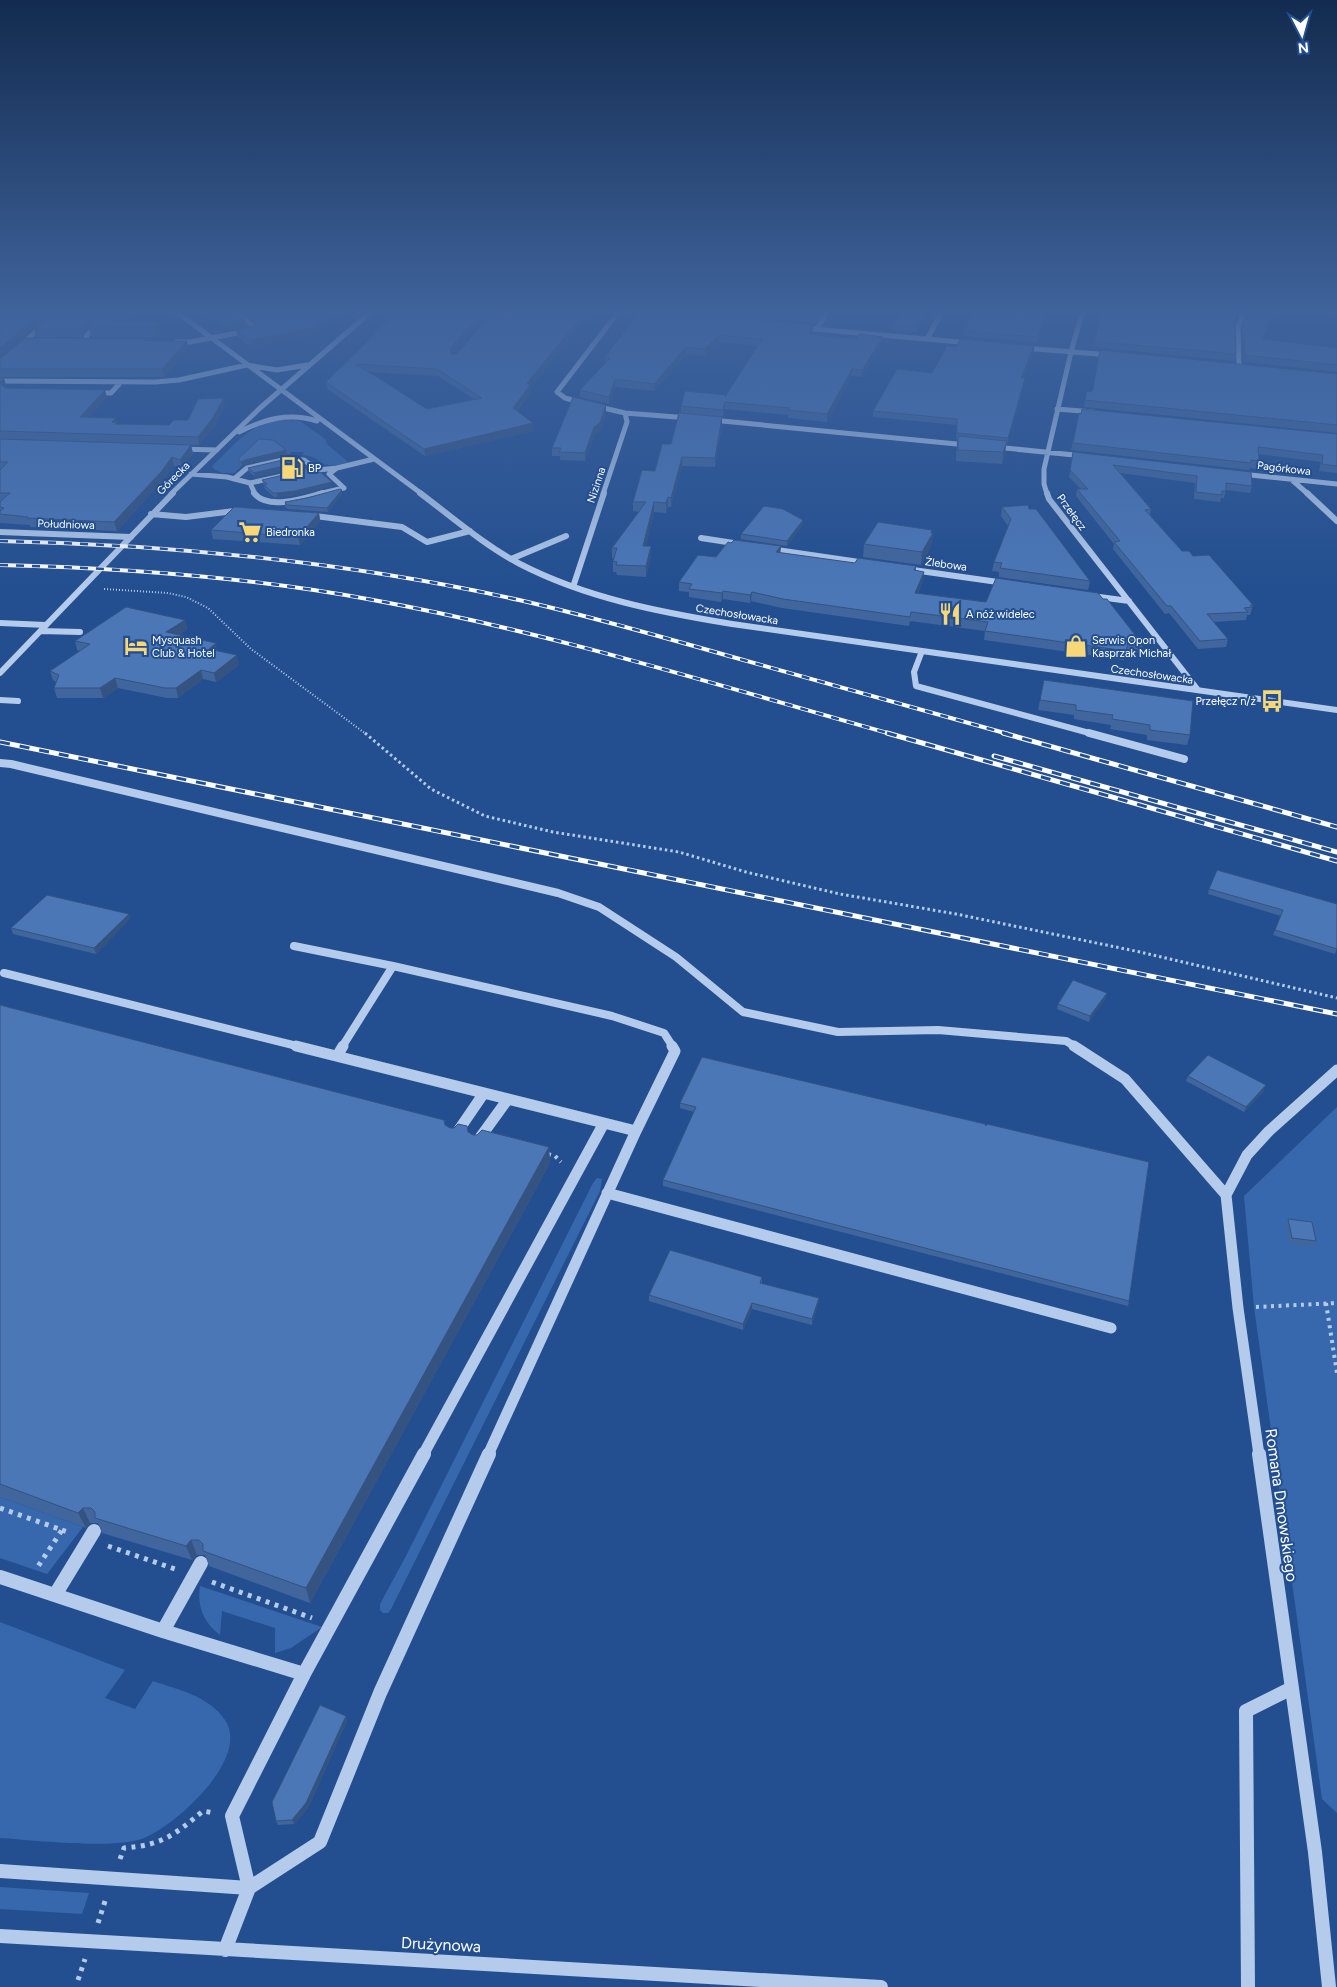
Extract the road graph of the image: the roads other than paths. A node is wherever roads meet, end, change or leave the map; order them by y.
1 (267, 403) edge
2 (299, 403) edge
3 (584, 403) edge
4 (1059, 403) edge
5 (1057, 409) junction
6 (625, 413) junction
7 (1104, 413) edge
8 (693, 419) edge
9 (703, 420) edge
10 (331, 426) junction
11 (228, 438) junction
12 (970, 445) edge
13 (990, 447) edge
14 (173, 449) edge
15 (217, 450) junction
16 (1049, 452) junction
17 (1095, 458) edge
18 (374, 460) junction
19 (337, 468) junction
20 (316, 469) junction
21 (1230, 472) edge
22 (191, 474) junction
23 (234, 479) junction
24 (1292, 480) junction
25 (250, 483) junction
26 (1337, 484) edge
27 (252, 511) edge
28 (151, 514) junction
29 (300, 514) edge
30 (1337, 521) edge
31 (470, 531) junction
32 (0, 532) edge
33 (566, 536) dead end
34 (131, 537) junction
35 (701, 538) dead end
36 (750, 546) edge
37 (760, 547) edge
38 (511, 559) junction
39 (876, 564) edge
40 (896, 567) edge
41 (1012, 584) edge
42 (573, 587) junction
43 (1080, 594) edge
44 (1129, 601) junction
45 (0, 623) edge
46 (46, 625) junction
47 (41, 631) junction
48 (80, 632) dead end
49 (922, 651) junction
50 (0, 673) edge
51 (1198, 690) junction
52 (0, 700) edge
53 (18, 701) dead end
54 (1327, 708) junction
55 (1337, 710) edge
56 (1337, 717) edge
57 (1184, 759) dead end
58 (0, 763) edge
59 (294, 946) dead end
60 (392, 966) junction
61 (4, 973) dead end
62 (337, 1056) junction
63 (1337, 1070) edge
64 (484, 1093) junction
65 (508, 1099) junction
66 (604, 1123) junction
67 (636, 1131) junction
68 (453, 1137) edge
69 (476, 1144) edge
70 (607, 1193) junction
71 (1226, 1195) junction
72 (1111, 1328) dead end
73 (91, 1535) road end
74 (200, 1563) dead end
75 (0, 1577) edge
76 (55, 1595) junction
77 (164, 1631) junction
78 (304, 1674) junction
79 (1292, 1688) junction
80 (0, 1871) edge
81 (249, 1888) junction
82 (0, 1936) edge
83 (225, 1950) junction
84 (881, 1987) edge
85 (1248, 1987) edge
86 (1329, 1987) edge

1 - 11 street, Górecka
2 - 10 street, Czechosłowacka
3 - 6 street
4 - 5 street, Przełęcz
5 - 7 street
5 - 16 street, Przełęcz
6 - 8 street
6 - 42 street, Nizinna
9 - 12 street
10 - 11 street
10 - 18 street, Czechosłowacka
11 - 15 street, Górecka
13 - 16 street
14 - 15 street
15 - 22 street, Górecka
16 - 17 street
16 - 44 street, Przełęcz
18 - 19 street
18 - 31 street, Czechosłowacka
19 - 20 street
19 - 25 street
20 - 23 street
20 - 25 street
21 - 24 street, Pagórkowa
22 - 23 street
22 - 28 street, Górecka
23 - 25 street
24 - 26 street, Pagórkowa
24 - 30 street
27 - 28 street
28 - 34 street, Górecka
29 - 31 street
31 - 38 street, Czechosłowacka
32 - 34 street, Południowa
33 - 38 street
34 - 46 street, Górecka
35 - 36 street
37 - 39 street
38 - 42 street, Czechosłowacka
40 - 41 street, Żlebowa
42 - 49 street, Czechosłowacka
43 - 44 street
44 - 51 street, Przełęcz
45 - 46 street
46 - 47 street, Górecka
47 - 48 street
47 - 50 street, Górecka
49 - 51 street, Czechosłowacka
49 - 57 street
51 - 54 street, Czechosłowacka
52 - 53 street
54 - 55 street, Czechosłowacka
54 - 56 street
58 - 71 street
59 - 60 street
60 - 62 street
60 - 67 street
61 - 62 street
62 - 64 street
63 - 71 street
64 - 65 street
64 - 68 street
65 - 66 street
65 - 69 street
66 - 67 street
66 - 78 street
67 - 70 street
70 - 72 street
70 - 81 street
71 - 79 street, Romana Dmowskiego
73 - 76 street
74 - 77 street
75 - 76 street
76 - 77 street
77 - 78 street
78 - 81 street
79 - 85 street
79 - 86 street, Romana Dmowskiego
80 - 81 street
81 - 83 street
82 - 83 street, Drużynowa
83 - 84 street, Drużynowa

